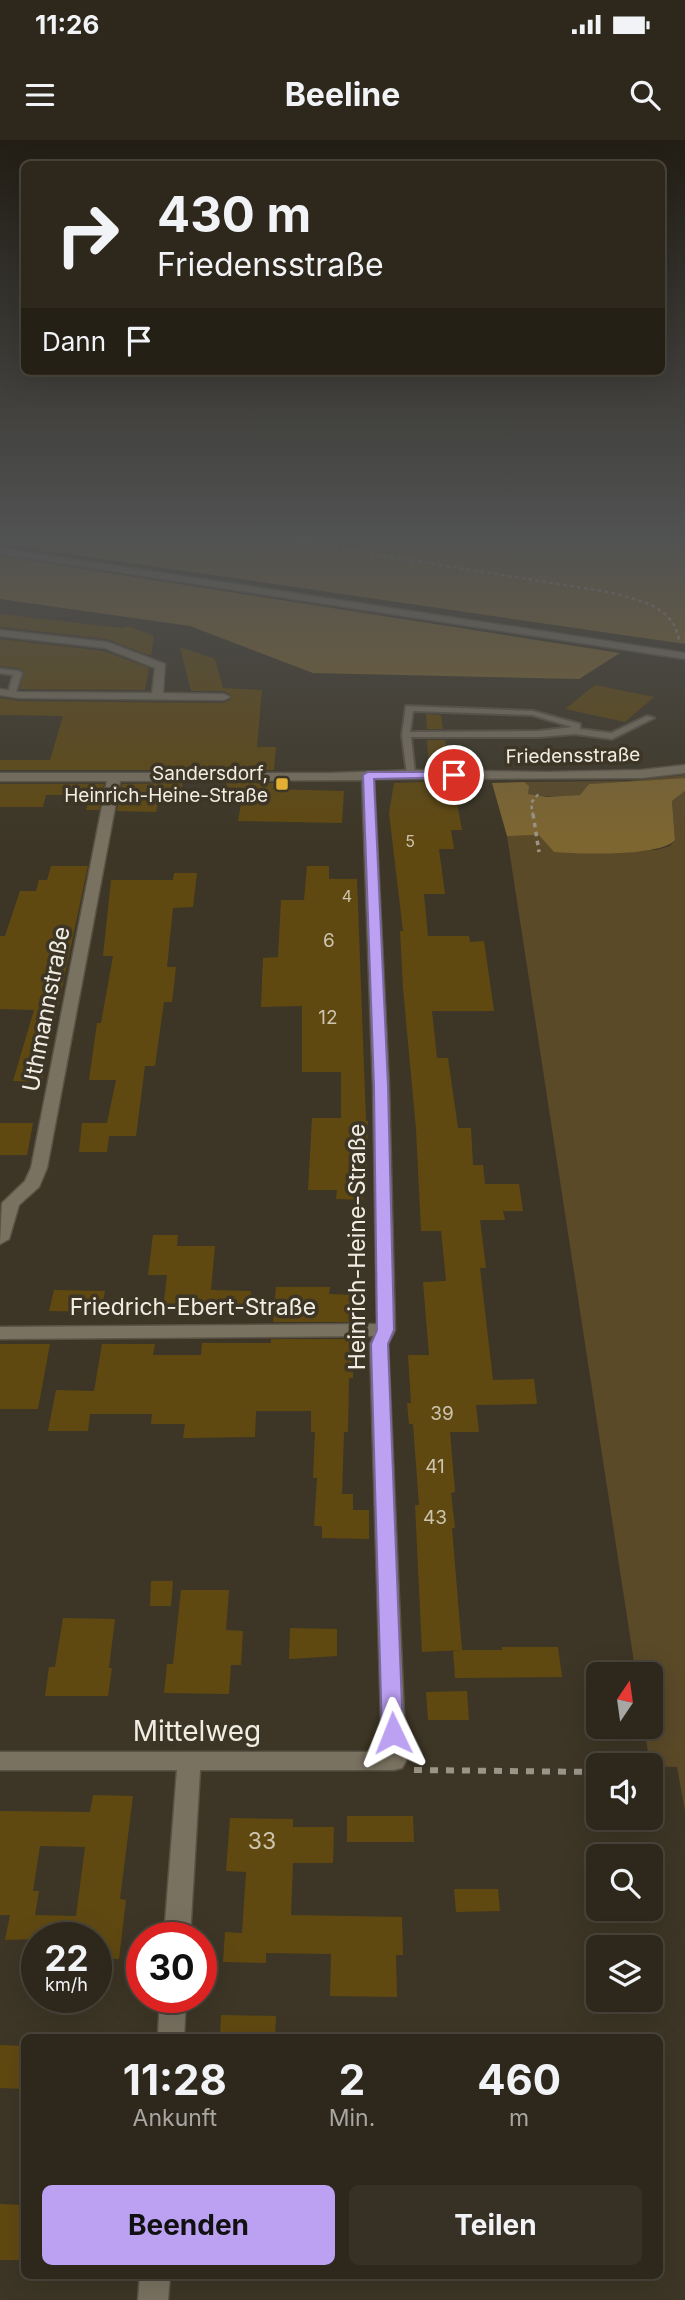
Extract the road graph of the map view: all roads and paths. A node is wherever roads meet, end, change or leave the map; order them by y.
1 (43, 638) edge
2 (569, 638) edge
3 (682, 655) edge
4 (0, 671) edge
5 (6, 693) edge
6 (157, 696) junction
7 (224, 697) dead end
8 (650, 718) dead end
9 (575, 732) junction
10 (406, 735) junction
11 (685, 769) edge
12 (411, 774) junction
13 (368, 775) junction
14 (547, 776) junction
15 (0, 777) edge
16 (114, 777) junction
17 (539, 852) dead end
18 (0, 1239) edge
19 (386, 1330) junction
20 (0, 1333) edge
21 (0, 1761) edge
22 (189, 1761) junction
23 (394, 1761) junction
24 (586, 1772) edge
25 (178, 1922) edge
26 (172, 2013) edge
27 (171, 2034) edge
28 (155, 2279) edge
29 (153, 2300) edge

1 - 6 street
2 - 3 street
4 - 5 lane
5 - 6 street
6 - 7 street
8 - 9 lane
9 - 10 lane
9 - 10 lane
10 - 12 lane
11 - 14 street, Friedensstraße
12 - 13 street, Friedensstraße
12 - 14 street, Friedensstraße
13 - 16 street, Friedensstraße
13 - 19 street, Heinrich-Heine-Straße
14 - 17 path
15 - 16 street, Friedensstraße
16 - 18 street, Uthmannstraße
19 - 20 street, Friedrich-Ebert-Straße
19 - 23 street, Heinrich-Heine-Straße
21 - 22 street, Mittelweg
22 - 23 street, Mittelweg
22 - 25 street
23 - 24 path
26 - 27 street
28 - 29 street

